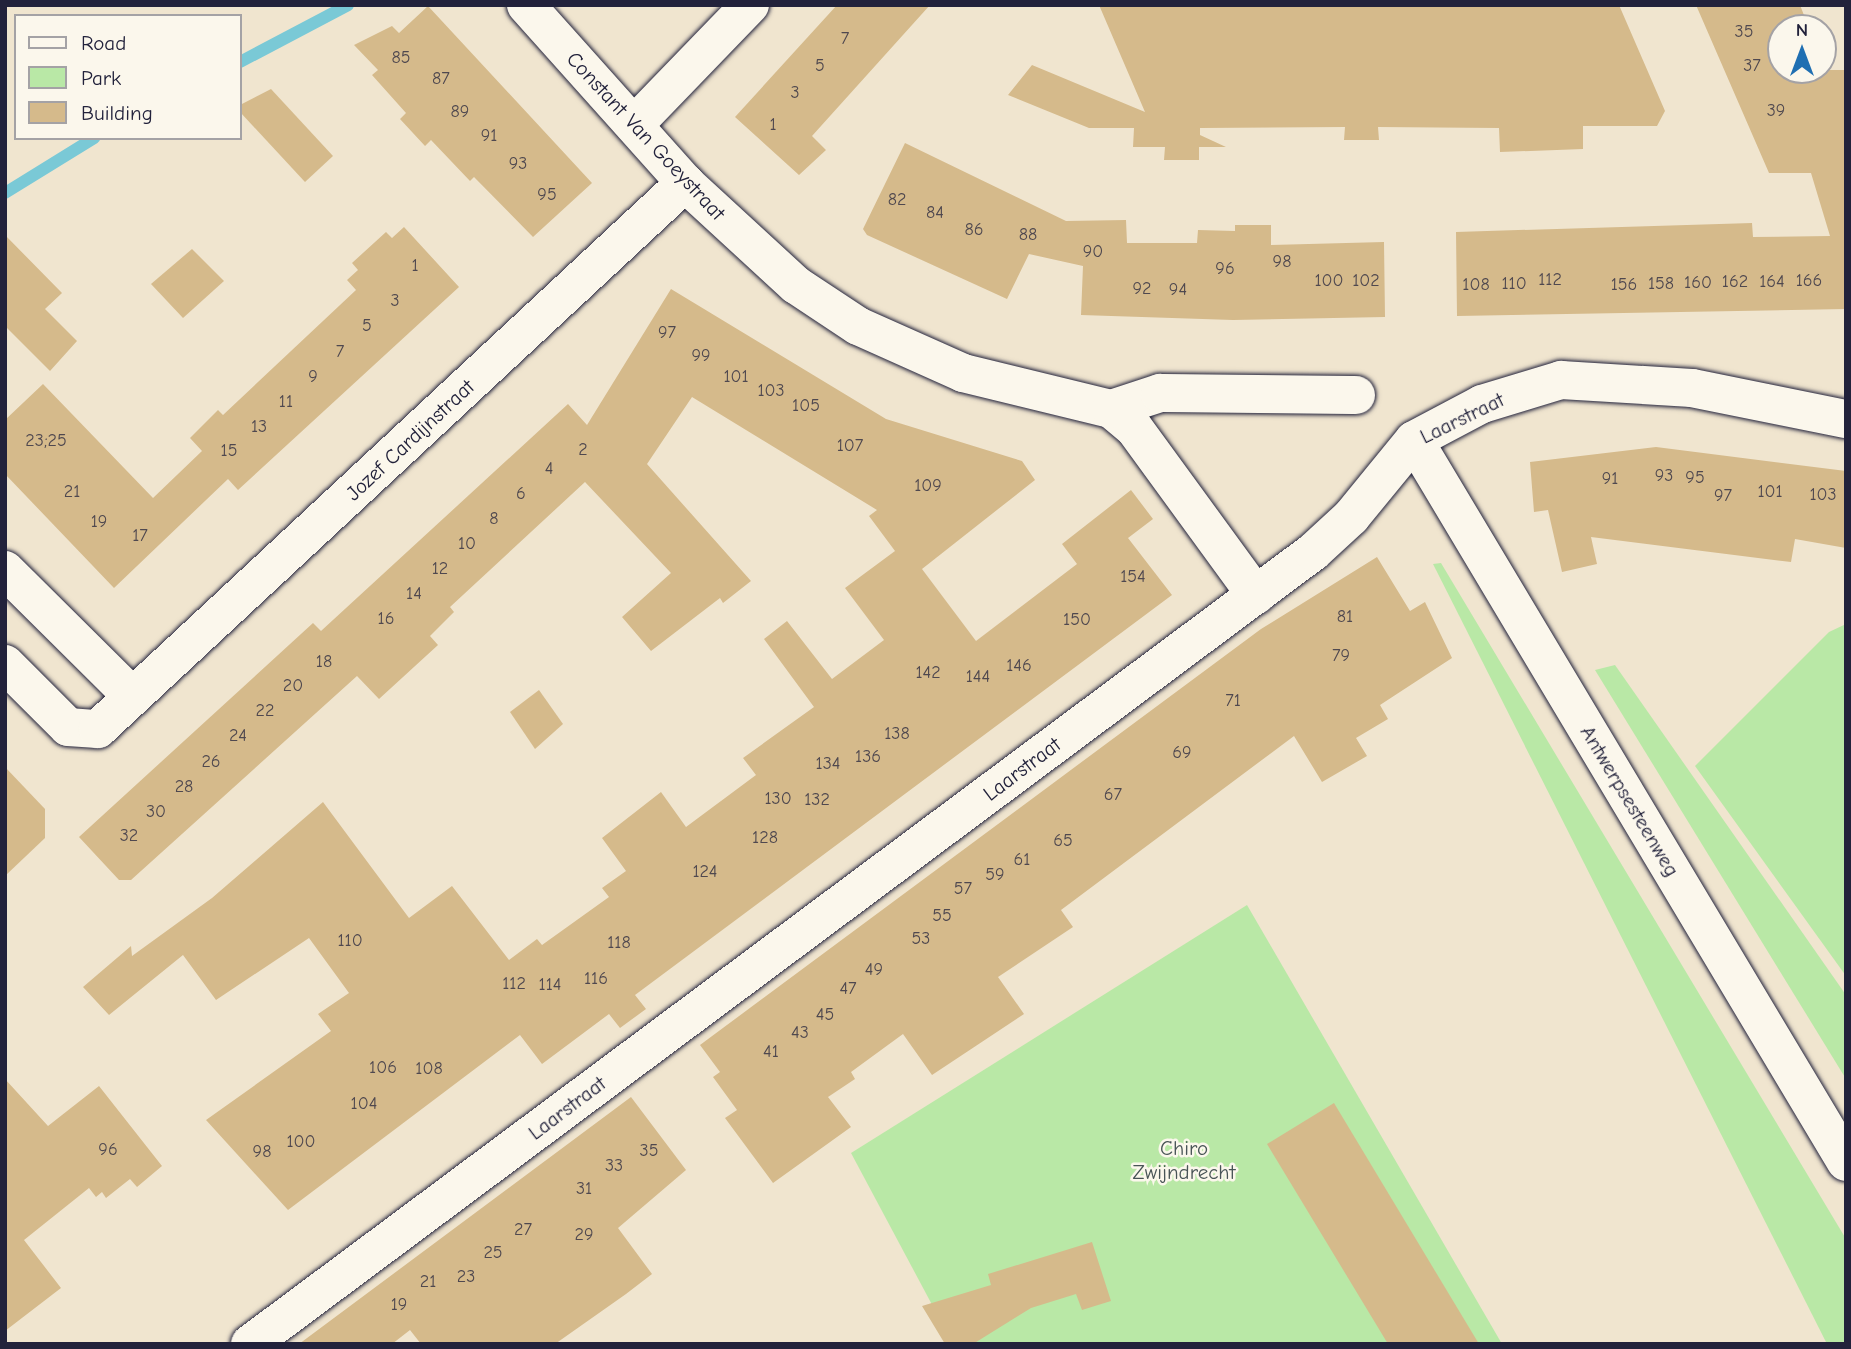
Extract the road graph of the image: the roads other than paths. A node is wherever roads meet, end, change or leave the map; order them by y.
1 (526, 5) edge
2 (750, 5) edge
3 (634, 125) junction
4 (685, 183) junction
5 (1356, 395) dead end
6 (1111, 409) junction
7 (1846, 418) edge
8 (1414, 440) junction
9 (5, 570) edge
10 (1256, 594) junction
11 (5, 664) edge
12 (133, 696) junction
13 (1846, 1162) edge
14 (250, 1344) edge

1 - 3 street, Constant Van Goeystraat
2 - 3 street
3 - 4 street, Constant Van Goeystraat
4 - 6 street, Constant Van Goeystraat
4 - 12 street, Jozef Cardijnstraat
5 - 6 street
6 - 10 street, Constant Van Goeystraat
7 - 8 street, Laarstraat
8 - 10 street, Laarstraat
8 - 13 street, Antwerpsesteenweg
9 - 12 street
10 - 14 street, Laarstraat
11 - 12 street, Jozef Cardijnstraat

